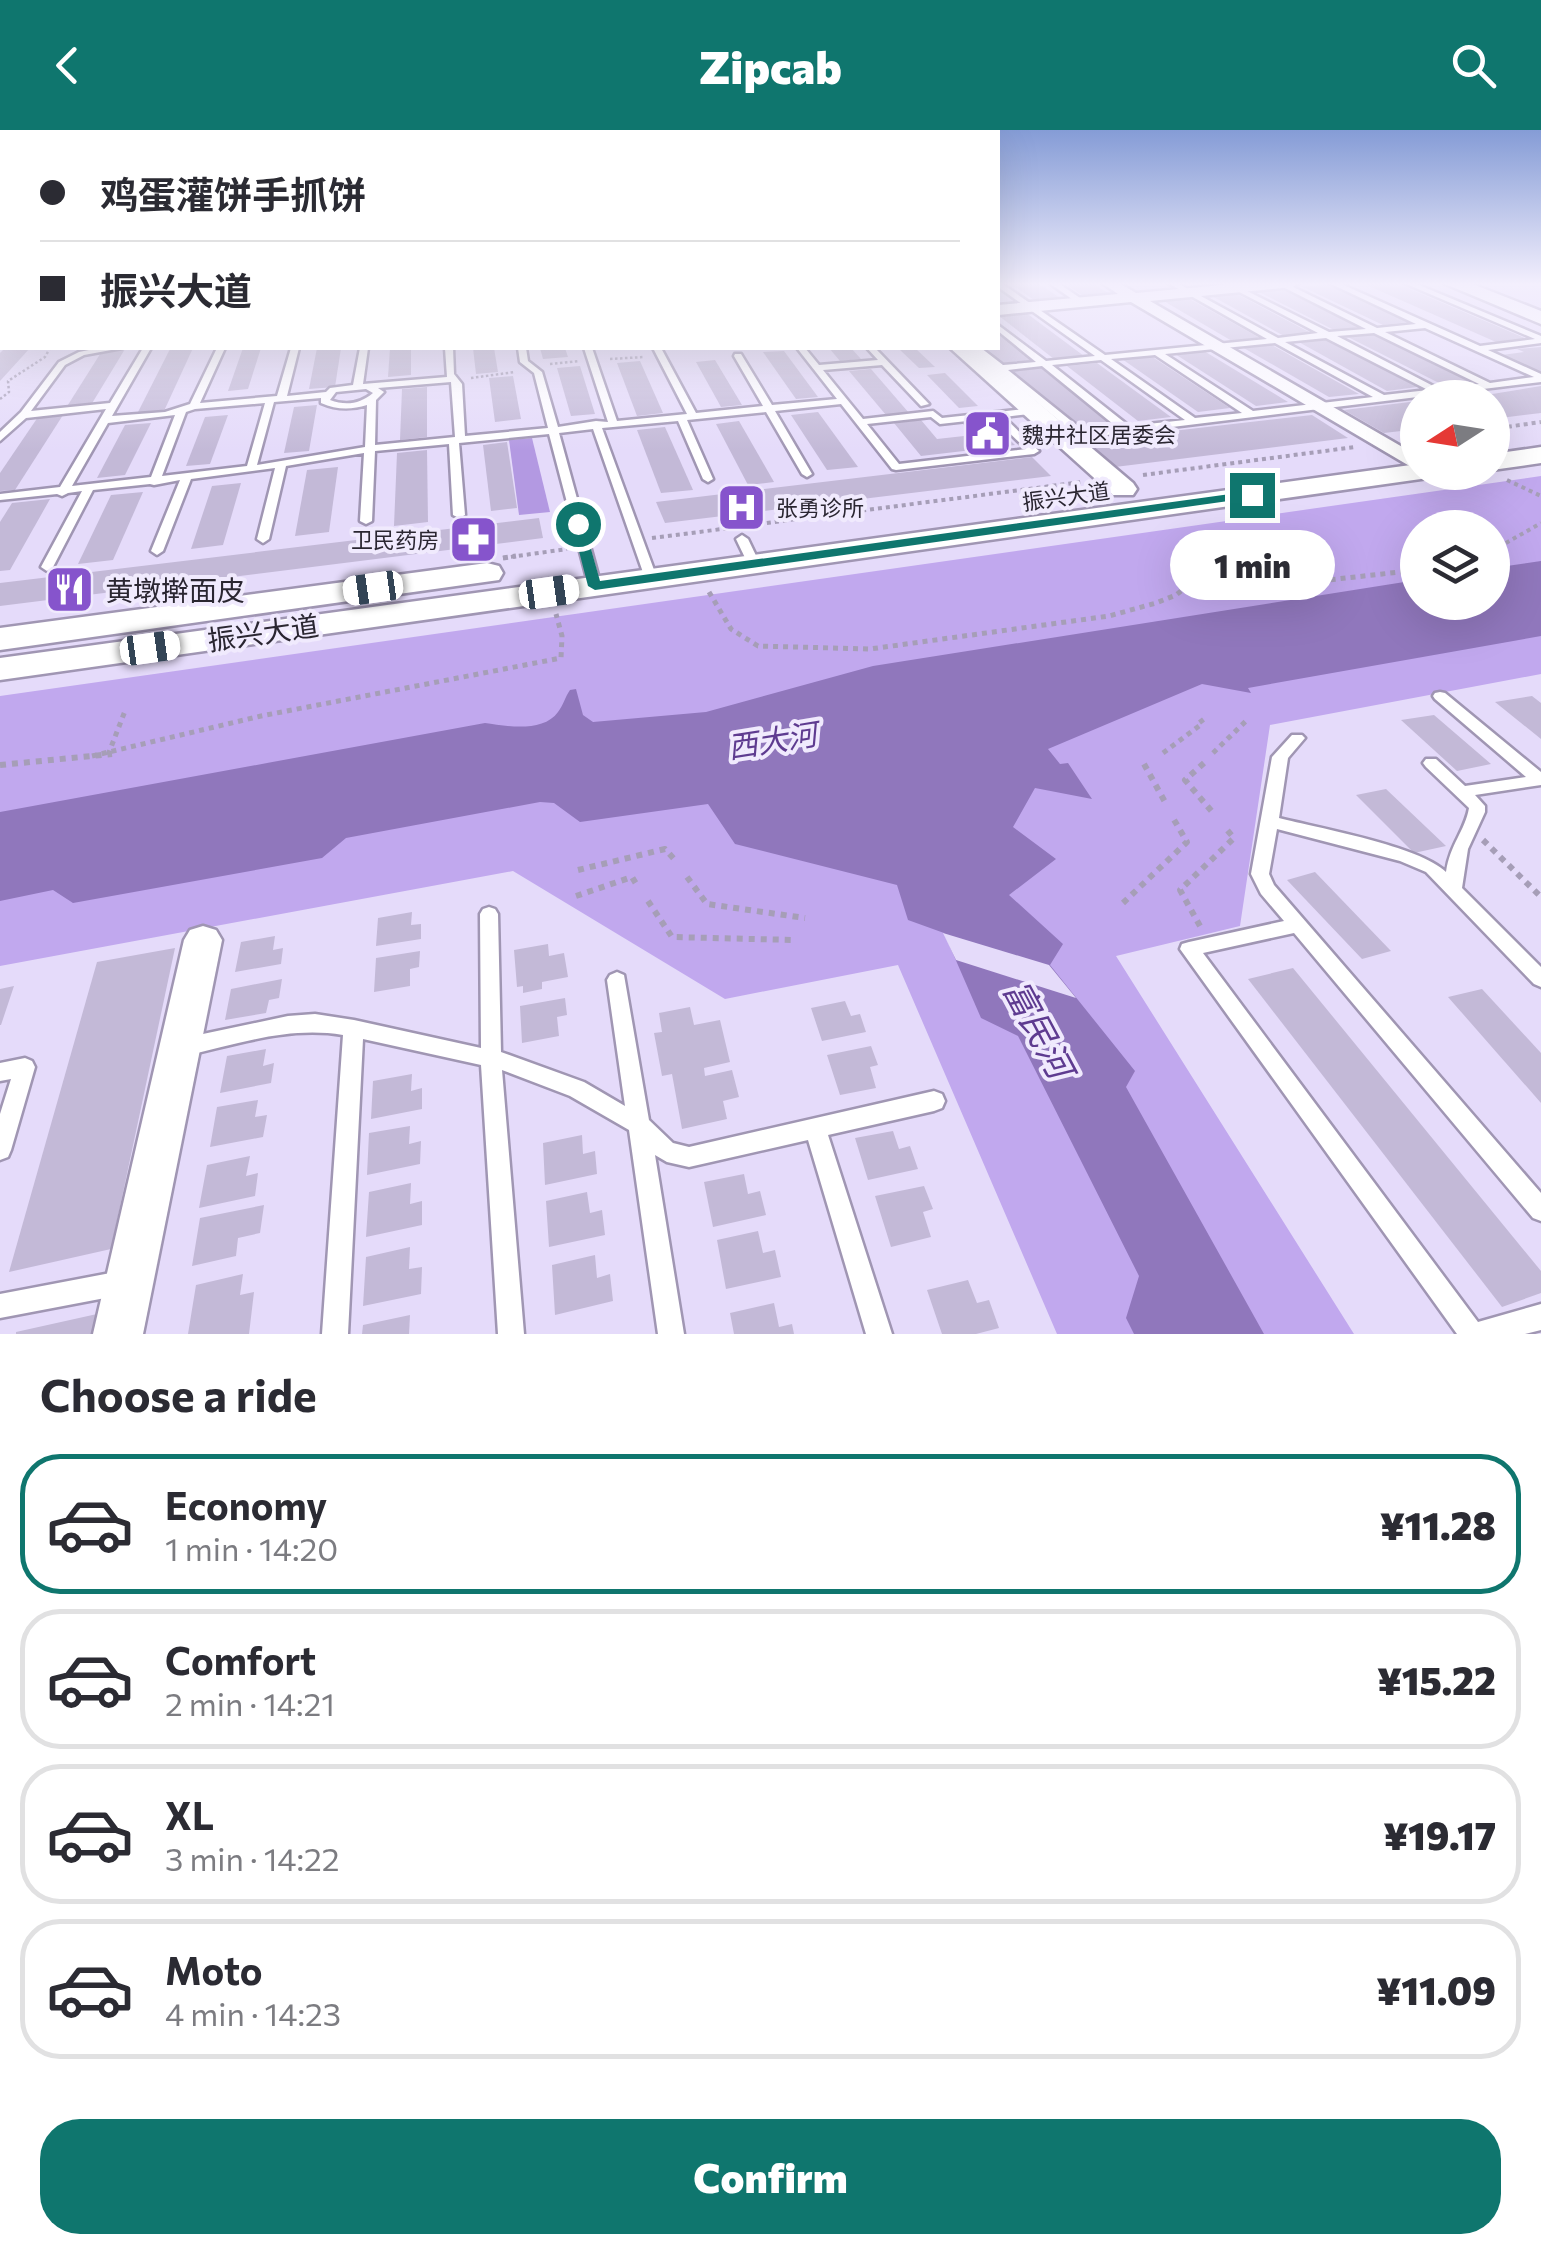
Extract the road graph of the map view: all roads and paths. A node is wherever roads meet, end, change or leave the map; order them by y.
1 (1013, 339) edge
2 (1075, 339) edge
3 (1204, 339) edge
4 (1284, 339) edge
5 (1335, 339) edge
6 (1395, 339) edge
7 (1458, 339) edge
8 (1276, 340) junction
9 (1541, 340) edge
10 (1216, 346) junction
11 (1478, 348) junction
12 (49, 350) edge
13 (102, 350) edge
14 (146, 350) edge
15 (220, 350) edge
16 (294, 350) edge
17 (364, 350) edge
18 (449, 350) edge
19 (522, 350) edge
20 (589, 350) edge
21 (803, 350) edge
22 (874, 350) edge
23 (963, 350) edge
24 (979, 350) edge
25 (659, 352) edge
26 (1156, 352) junction
27 (738, 356) dead end
28 (1102, 358) junction
29 (592, 360) junction
30 (885, 362) junction
31 (1044, 364) junction
32 (532, 368) junction
33 (817, 368) junction
34 (1002, 368) junction
35 (1541, 378) edge
36 (453, 379) junction
37 (1414, 380) edge
38 (1478, 380) edge
39 (1510, 382) edge
40 (362, 385) junction
41 (326, 395) junction
42 (1400, 396) edge
43 (1382, 398) junction
44 (0, 399) edge
45 (276, 400) junction
46 (372, 400) junction
47 (843, 401) junction
48 (924, 404) dead end
49 (112, 406) junction
50 (1317, 406) junction
51 (188, 408) junction
52 (768, 408) junction
53 (1036, 411) junction
54 (1252, 414) junction
55 (24, 415) junction
56 (996, 415) junction
57 (686, 416) junction
58 (104, 420) junction
59 (613, 422) junction
60 (859, 422) junction
61 (1193, 422) junction
62 (1541, 422) edge
63 (596, 424) junction
64 (1510, 426) edge
65 (551, 429) junction
66 (1127, 430) junction
67 (1541, 434) edge
68 (1074, 436) junction
69 (0, 438) edge
70 (1510, 438) edge
71 (457, 440) junction
72 (372, 449) junction
73 (1400, 454) edge
74 (1541, 455) edge
75 (1400, 458) edge
76 (1400, 458) edge
77 (1400, 458) edge
78 (281, 465) junction
79 (1510, 467) edge
80 (251, 470) junction
81 (807, 474) dead end
82 (1510, 477) edge
83 (186, 478) junction
84 (708, 478) dead end
85 (154, 482) junction
86 (1117, 484) junction
87 (88, 490) junction
88 (62, 493) junction
89 (1541, 496) edge
90 (0, 497) edge
91 (459, 515) dead end
92 (366, 520) dead end
93 (1541, 523) edge
94 (263, 539) dead end
95 (1510, 541) edge
96 (157, 551) dead end
97 (748, 552) junction
98 (643, 557) junction
99 (589, 564) junction
100 (47, 567) dead end
101 (1400, 572) edge
102 (491, 578) junction
103 (706, 584) dead end
104 (553, 607) dead end
105 (0, 639) edge
106 (0, 669) edge
107 (1440, 696) dead end
108 (125, 711) dead end
109 (1197, 715) dead end
110 (1247, 720) dead end
111 (1298, 738) dead end
112 (1164, 753) dead end
113 (1213, 754) dead end
114 (108, 755) junction
115 (1204, 762) dead end
116 (1431, 763) dead end
117 (0, 764) edge
118 (1144, 764) dead end
119 (1540, 780) edge
120 (1462, 792) junction
121 (1164, 802) dead end
122 (1214, 814) dead end
123 (1174, 818) dead end
124 (1270, 821) junction
125 (1472, 829) junction
126 (1227, 830) dead end
127 (674, 859) dead end
128 (578, 870) dead end
129 (687, 877) dead end
130 (638, 887) dead end
131 (1454, 887) junction
132 (576, 896) dead end
133 (1541, 897) edge
134 (648, 901) dead end
135 (1123, 903) dead end
136 (489, 914) dead end
137 (805, 918) dead end
138 (1298, 925) junction
139 (1188, 930) dead end
140 (202, 940) dead end
141 (794, 940) dead end
142 (1541, 979) edge
143 (616, 980) dead end
144 (354, 1028) junction
145 (180, 1048) junction
146 (491, 1058) junction
147 (0, 1072) edge
148 (934, 1102) dead end
149 (638, 1124) junction
150 (815, 1128) junction
151 (0, 1150) edge
152 (1541, 1210) edge
153 (130, 1282) junction
154 (0, 1306) edge
155 (1541, 1316) edge
156 (118, 1334) edge
157 (335, 1334) edge
158 (511, 1334) edge
159 (672, 1334) edge
160 (879, 1334) edge
161 (1476, 1334) edge

1 - 31 lane
2 - 28 lane
3 - 10 street
4 - 8 lane
5 - 37 lane
6 - 38 lane
7 - 11 lane
8 - 10 lane
8 - 43 lane
9 - 11 lane
10 - 26 lane
10 - 50 street
11 - 35 lane
12 - 44 path
13 - 55 lane
14 - 49 lane
15 - 51 lane
16 - 45 lane
17 - 40 lane
18 - 36 lane
19 - 32 lane
20 - 29 lane
21 - 33 lane
22 - 30 lane
23 - 53 main road
24 - 34 lane
25 - 29 path
25 - 57 lane
26 - 28 lane
26 - 54 lane
27 - 52 lane
28 - 31 lane
28 - 61 lane
29 - 32 path
29 - 59 lane
30 - 33 lane
30 - 48 lane
31 - 34 lane
31 - 66 lane
32 - 36 path
32 - 65 lane
33 - 47 lane
34 - 68 lane
35 - 39 lane
36 - 40 lane
36 - 71 lane
40 - 41 lane
40 - 46 lane
41 - 45 lane
41 - 46 lane
42 - 43 lane
43 - 50 lane
45 - 51 lane
45 - 80 lane
46 - 72 lane
47 - 52 lane
47 - 60 lane
49 - 55 lane
49 - 58 lane
50 - 54 lane
50 - 73 street
51 - 58 lane
51 - 85 lane
52 - 57 lane
52 - 81 lane
53 - 56 lane
53 - 68 main road
54 - 61 lane
55 - 69 lane
56 - 60 lane
56 - 60 lane
57 - 59 lane
57 - 84 lane
58 - 88 lane
59 - 63 lane
61 - 66 lane
62 - 64 path
63 - 65 lane
63 - 98 lane
65 - 71 lane
65 - 99 lane
66 - 68 lane
67 - 70 main road
68 - 86 main road
71 - 72 lane
71 - 91 lane
72 - 78 lane
72 - 92 lane
74 - 79 main road
75 - 86 main road, 振兴大道
76 - 86 path
77 - 97 main road, 振兴大道
78 - 80 lane
78 - 94 lane
80 - 83 lane
82 - 89 path
83 - 85 lane
83 - 96 lane
85 - 87 lane
86 - 97 main road, 振兴大道
86 - 98 path
87 - 88 lane
87 - 100 lane
88 - 90 lane
93 - 95 path
97 - 98 main road, 振兴大道
98 - 99 main road, 振兴大道
99 - 102 main road, 振兴大道
99 - 102 path
101 - 103 path
102 - 105 main road, 振兴大道
102 - 106 main road, 振兴大道
104 - 114 path
107 - 119 lane
108 - 114 path
109 - 112 path
110 - 113 path
111 - 124 lane
114 - 117 path
115 - 122 path
116 - 120 lane
118 - 121 path
119 - 120 lane
120 - 125 lane
123 - 135 path
124 - 131 lane
124 - 138 lane
125 - 131 lane
125 - 133 path
126 - 139 path
127 - 128 path
129 - 137 path
130 - 132 path
131 - 142 lane
134 - 141 path
136 - 146 lane
138 - 152 lane
138 - 161 lane
140 - 145 street
143 - 149 lane
144 - 145 lane
144 - 146 lane
144 - 157 lane
145 - 153 street
146 - 149 lane
146 - 158 lane
147 - 151 lane
148 - 150 lane
149 - 150 lane
149 - 159 lane
150 - 160 lane
153 - 154 lane
153 - 156 street
155 - 161 lane

